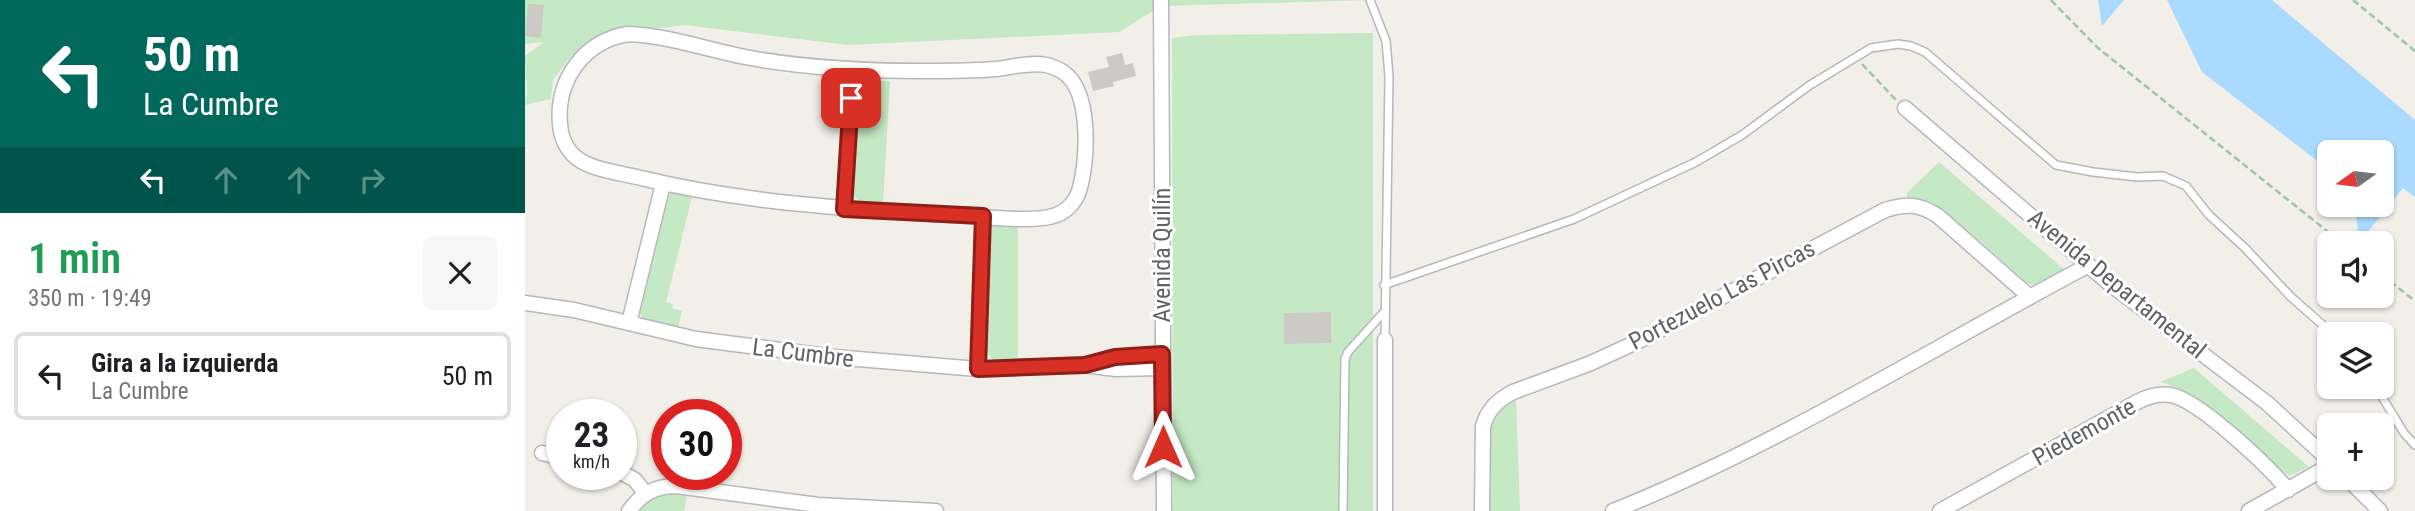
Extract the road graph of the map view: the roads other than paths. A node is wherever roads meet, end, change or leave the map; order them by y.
1 (1161, 0) edge
2 (1370, 0) edge
3 (853, 70) junction
4 (1905, 108) road end
5 (663, 184) junction
6 (844, 209) junction
7 (983, 216) junction
8 (2089, 265) junction
9 (1384, 285) junction
10 (2030, 297) junction
11 (525, 303) edge
12 (1385, 311) junction
13 (2319, 322) edge
14 (629, 323) junction
15 (1385, 340) joint
16 (1162, 361) junction
17 (978, 369) junction
18 (2383, 399) edge
19 (2415, 445) edge
20 (2317, 449) edge
21 (542, 453) dead end
22 (546, 454) edge
23 (2317, 473) edge
24 (637, 483) edge
25 (2288, 490) junction
26 (2359, 490) edge
27 (645, 494) junction
28 (629, 511) edge
29 (936, 511) edge
30 (1164, 511) edge
31 (1343, 511) edge
32 (1385, 511) edge
33 (1482, 511) edge
34 (1613, 511) edge
35 (1940, 511) edge
36 (2249, 511) edge
37 (2380, 511) edge

1 - 16 street, Avenida Quilín
2 - 9 lane
3 - 5 street
3 - 6 street
3 - 7 street
4 - 8 street, Avenida Departamental
5 - 6 street
5 - 14 street
6 - 7 street
7 - 17 street
8 - 10 street
8 - 20 street, Avenida Departamental
9 - 12 lane
9 - 13 lane
10 - 33 street, Portezuelo Las Pircas
10 - 34 street
11 - 14 street, La Cumbre
12 - 15 lane
12 - 31 lane
14 - 17 street, La Cumbre
15 - 32 street
16 - 17 street, La Cumbre
16 - 30 street, Avenida Quilín
18 - 19 lane
21 - 22 street
23 - 25 street
24 - 27 street
25 - 35 street, Piedemonte
25 - 36 street
26 - 37 street
27 - 28 street
27 - 29 street

